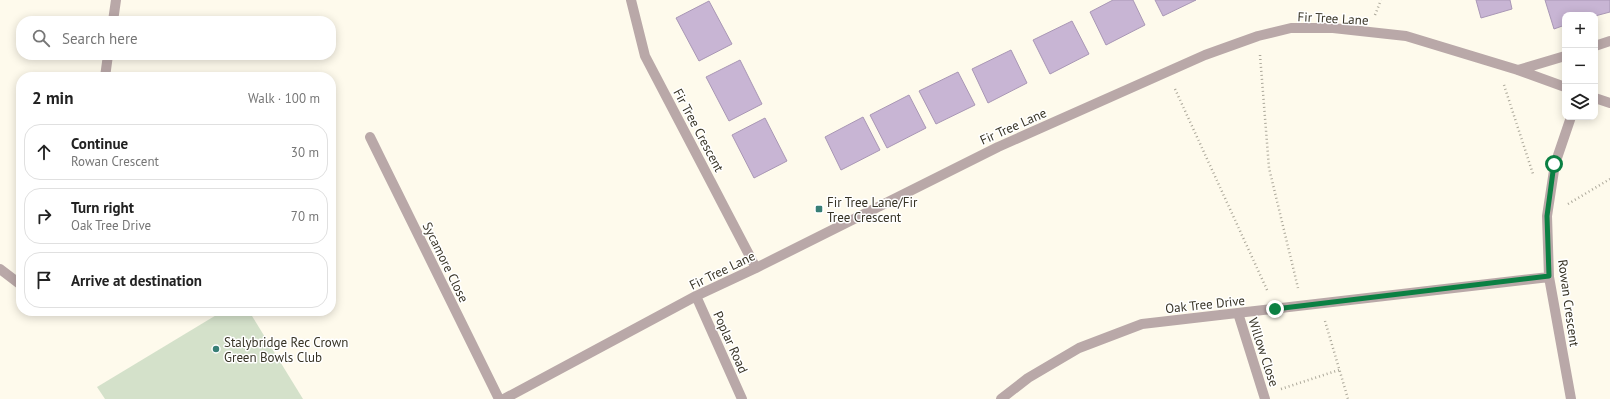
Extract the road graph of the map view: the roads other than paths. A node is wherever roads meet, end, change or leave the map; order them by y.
1 (116, 0) edge
2 (631, 0) edge
3 (114, 16) edge
4 (1610, 42) edge
5 (1598, 45) edge
6 (1562, 57) edge
7 (107, 60) edge
8 (1518, 70) junction
9 (106, 72) edge
10 (1562, 86) edge
11 (1598, 99) edge
12 (1610, 103) edge
13 (1570, 120) edge
14 (370, 137) dead end
15 (756, 268) junction
16 (0, 269) edge
17 (1549, 276) junction
18 (16, 281) edge
19 (696, 296) junction
20 (1238, 313) junction
21 (1264, 397) edge
22 (499, 399) edge
23 (504, 399) edge
24 (742, 399) edge
25 (1001, 399) edge
26 (1572, 399) edge

1 - 3 street
2 - 15 street, Fir Tree Crescent
4 - 5 street
6 - 8 street
7 - 9 street
8 - 10 street, Fir Tree Lane
8 - 15 street, Fir Tree Lane
11 - 12 street
13 - 17 street, Rowan Crescent
14 - 22 street, Sycamore Close
15 - 19 street, Fir Tree Lane
16 - 18 street
17 - 20 street, Oak Tree Drive
17 - 26 street, Rowan Crescent
19 - 23 street, Fir Tree Lane
19 - 24 street, Poplar Road
20 - 21 street, Willow Close
20 - 25 street, Oak Tree Drive

